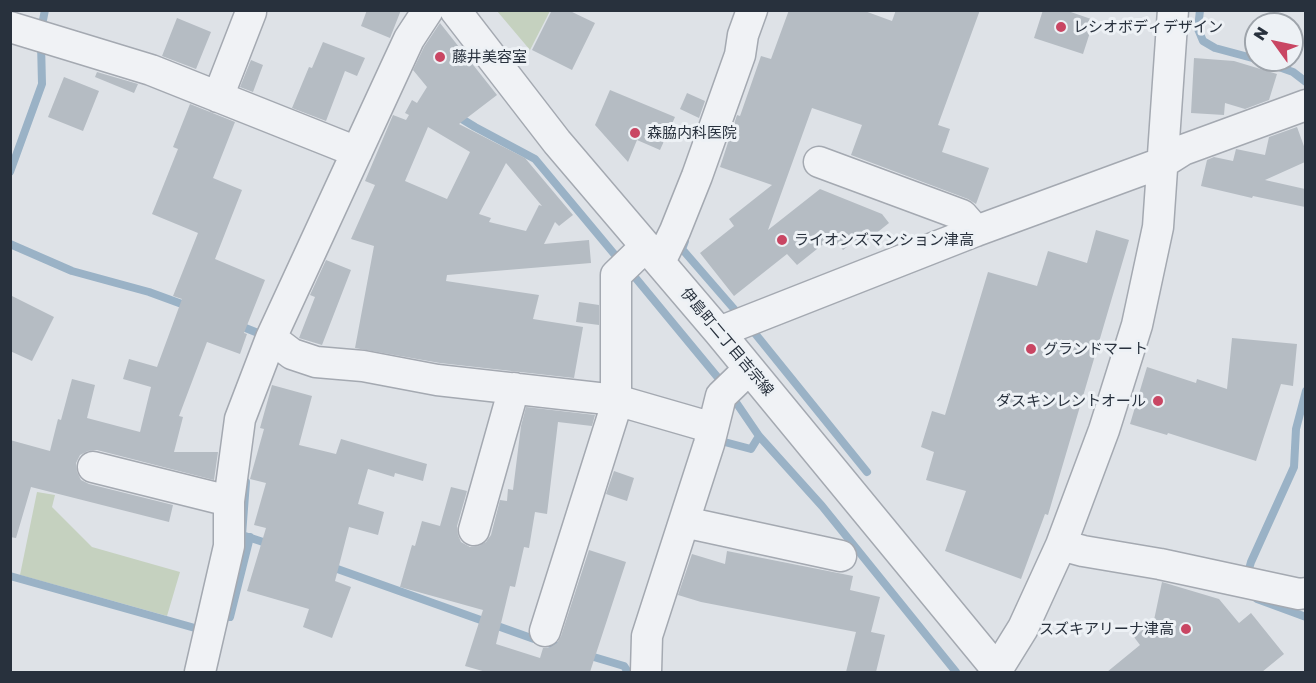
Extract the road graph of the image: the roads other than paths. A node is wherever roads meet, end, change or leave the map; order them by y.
1 (428, 10) edge
2 (454, 10) edge
3 (752, 10) edge
4 (1173, 10) edge
5 (251, 12) dead end
6 (10, 27) edge
7 (218, 97) junction
8 (1305, 105) edge
9 (357, 152) junction
10 (819, 162) dead end
11 (1164, 162) junction
12 (976, 231) junction
13 (650, 252) junction
14 (737, 325) junction
15 (270, 338) junction
16 (735, 383) junction
17 (514, 388) junction
18 (615, 408) junction
19 (711, 435) junction
20 (93, 467) dead end
21 (229, 501) junction
22 (684, 522) junction
23 (474, 530) dead end
24 (1061, 545) junction
25 (841, 556) dead end
26 (1305, 592) edge
27 (545, 631) dead end
28 (998, 671) edge
29 (200, 672) edge
30 (646, 672) edge

1 - 9 street
2 - 13 street, 伊島町二丁目吉宗線
3 - 13 street
4 - 11 street
5 - 7 street
6 - 7 street
7 - 9 street
8 - 11 street
9 - 15 street
10 - 12 street
11 - 12 street
11 - 24 street
12 - 14 street
13 - 14 street, 伊島町二丁目吉宗線
13 - 18 street
14 - 16 street, 伊島町二丁目吉宗線
15 - 17 street
15 - 21 street
16 - 19 street
16 - 28 street, 伊島町二丁目吉宗線
17 - 18 street
17 - 23 street
18 - 19 street
18 - 27 street
19 - 22 street
20 - 21 street
21 - 29 street
22 - 25 street
22 - 30 street
24 - 26 street
24 - 28 street

